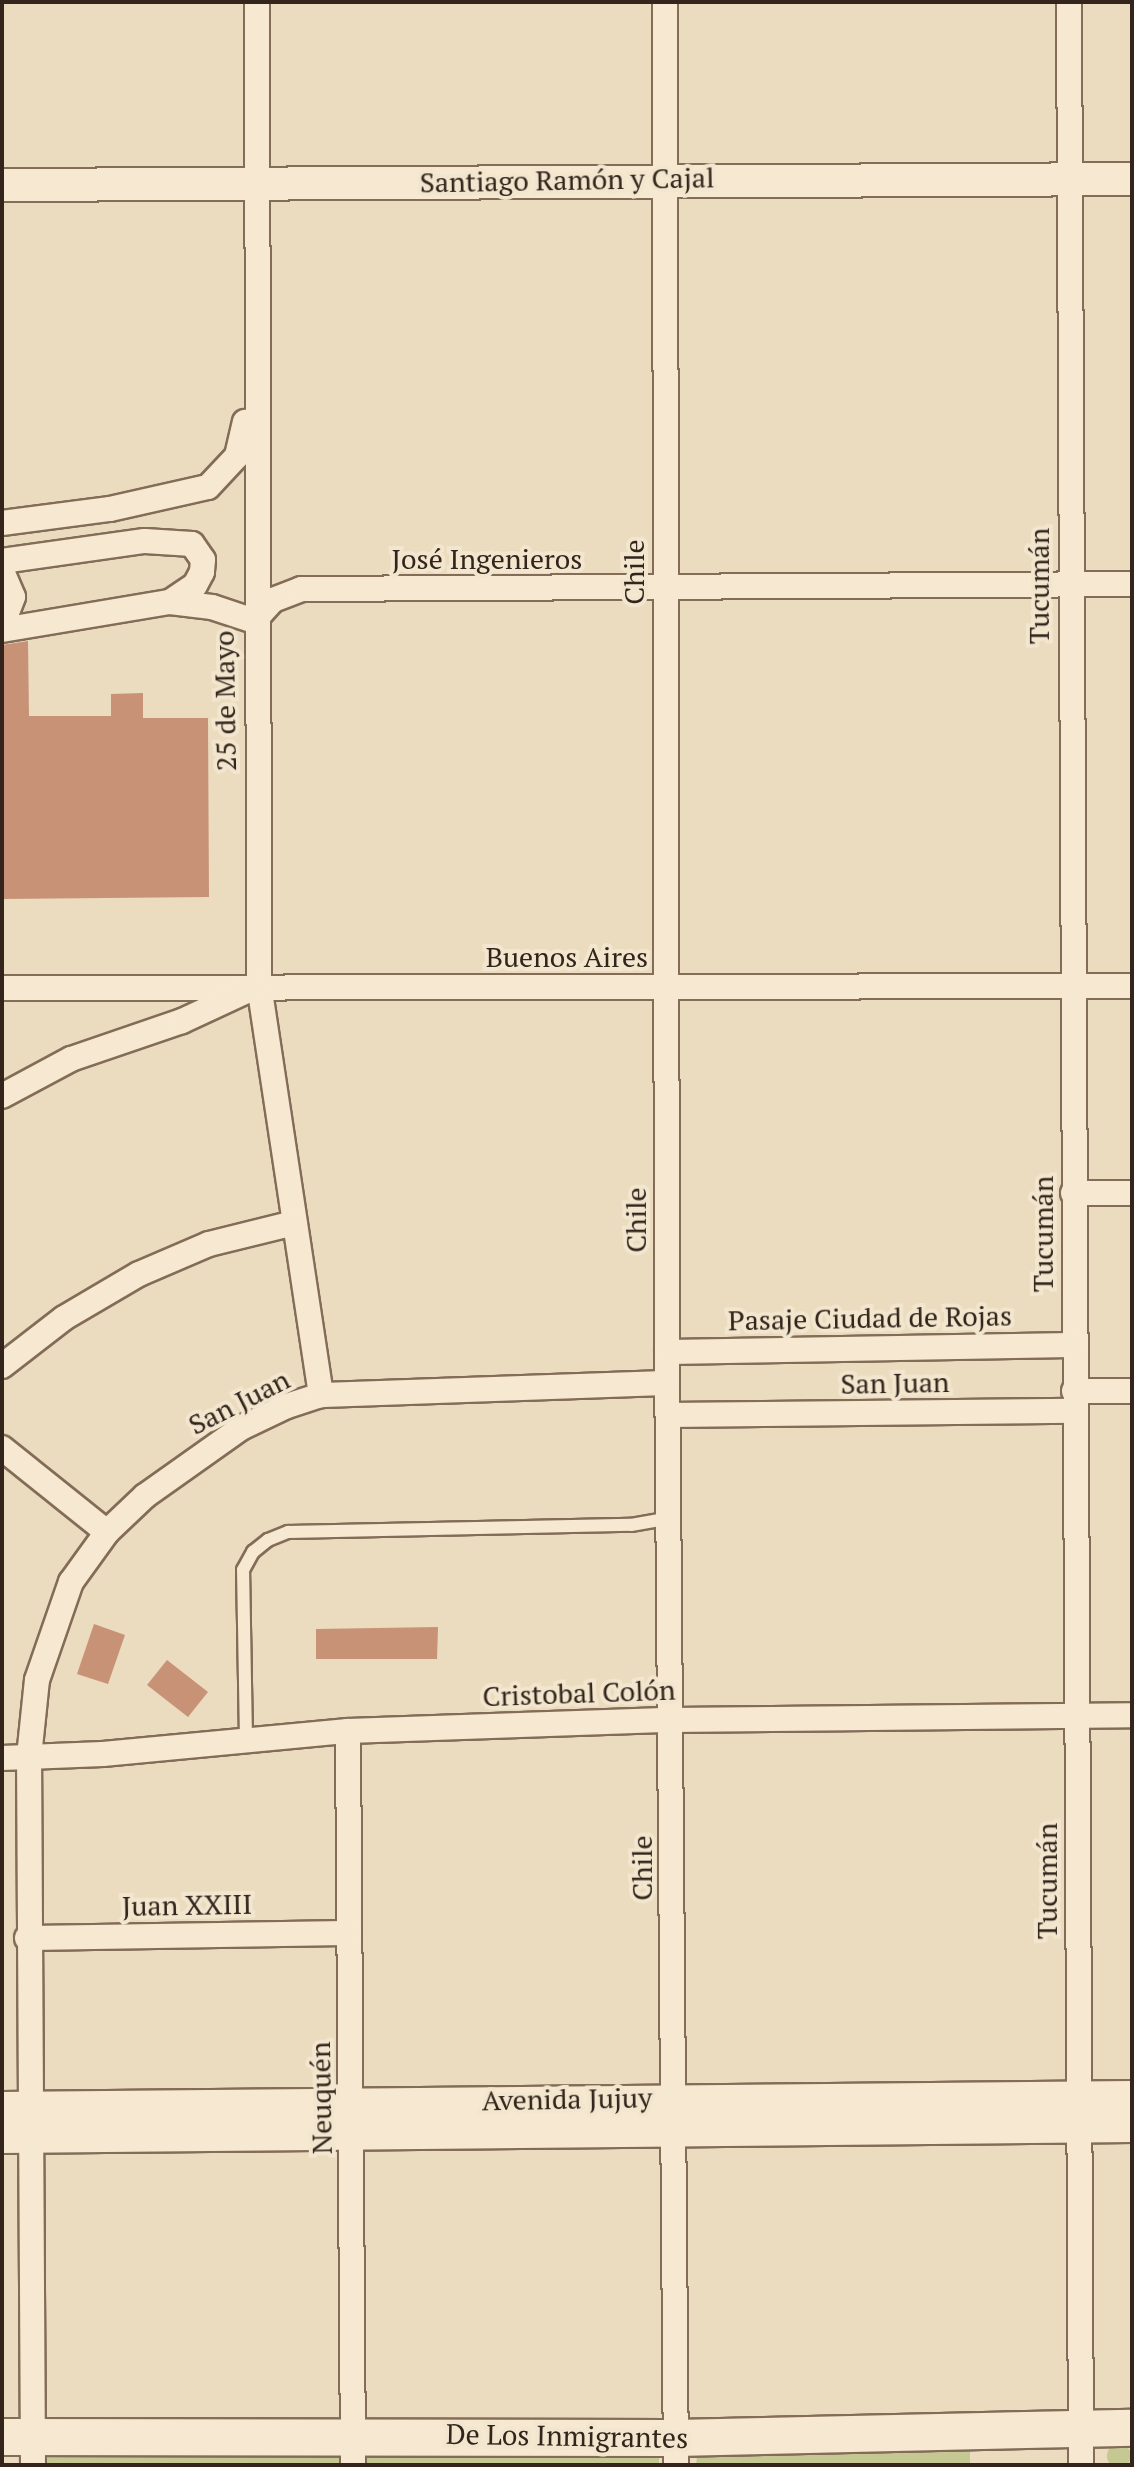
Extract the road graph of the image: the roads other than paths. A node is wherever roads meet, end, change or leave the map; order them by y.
1 (257, 2) edge
2 (665, 2) edge
3 (1069, 2) edge
4 (662, 178) junction
5 (1071, 178) junction
6 (1132, 179) edge
7 (258, 184) junction
8 (2, 185) edge
9 (255, 380) junction
10 (2, 523) edge
11 (2, 561) edge
12 (2, 571) edge
13 (1132, 584) edge
14 (1069, 585) junction
15 (664, 589) junction
16 (170, 602) junction
17 (254, 621) junction
18 (2, 628) edge
19 (259, 985) junction
20 (1072, 986) junction
21 (1132, 986) edge
22 (2, 988) edge
23 (666, 988) junction
24 (2, 1096) edge
25 (1073, 1193) junction
26 (1132, 1193) edge
27 (294, 1223) junction
28 (1074, 1345) junction
29 (667, 1352) junction
30 (2, 1366) edge
31 (667, 1383) junction
32 (1132, 1391) edge
33 (321, 1395) junction
34 (1074, 1401) junction
35 (668, 1415) junction
36 (2, 1448) edge
37 (669, 1518) junction
38 (107, 1532) junction
39 (1077, 1715) junction
40 (1132, 1715) edge
41 (671, 1720) junction
42 (348, 1731) junction
43 (246, 1739) junction
44 (29, 1757) junction
45 (2, 1758) edge
46 (349, 1933) junction
47 (27, 1938) junction
48 (1132, 2097) edge
49 (1076, 2111) junction
50 (673, 2113) junction
51 (351, 2115) junction
52 (15, 2122) edge
53 (1132, 2126) edge
54 (1080, 2428) junction
55 (1132, 2428) edge
56 (23, 2446) edge
57 (353, 2449) edge
58 (676, 2451) edge
59 (1081, 2465) edge

1 - 7 street, 25 de Mayo
2 - 4 street, Chile
3 - 5 street, Tucumán
4 - 5 street, Santiago Ramón y Cajal
4 - 7 street, Santiago Ramón y Cajal
4 - 15 street, Chile
5 - 6 street, Santiago Ramón y Cajal
5 - 14 street, Tucumán
7 - 8 street, Santiago Ramón y Cajal
7 - 9 street, 25 de Mayo
9 - 10 street
9 - 17 street, 25 de Mayo
11 - 16 street
12 - 18 street
13 - 14 street, José Ingenieros
14 - 15 street, José Ingenieros
14 - 20 street, Tucumán
15 - 17 street, José Ingenieros
15 - 23 street, Chile
16 - 17 street
16 - 18 street
17 - 19 street, 25 de Mayo
19 - 22 street, Buenos Aires
19 - 23 street, Buenos Aires
19 - 24 street
19 - 27 street, 25 de Mayo
20 - 21 street, Buenos Aires
20 - 23 street, Buenos Aires
20 - 25 street, Tucumán
23 - 29 street, Chile
25 - 26 street
25 - 28 street, Tucumán
27 - 30 street
27 - 33 street, 25 de Mayo
28 - 29 street, Pasaje Ciudad de Rojas
28 - 34 street, Tucumán
29 - 31 street, Chile
31 - 33 street, San Juan
31 - 35 street, Chile
32 - 34 street, San Juan
33 - 38 street, San Juan
34 - 35 street, San Juan
34 - 39 street, Tucumán
35 - 37 street, Chile
36 - 38 street
37 - 41 street, Chile
37 - 43 lane
38 - 44 street, San Juan
39 - 40 street, Cristobal Colón
39 - 41 street, Cristobal Colón
39 - 49 street, Tucumán
41 - 42 street, Cristobal Colón
41 - 50 street, Chile
42 - 43 street, Cristobal Colón
42 - 46 street, Neuquén
43 - 44 street, Cristobal Colón
44 - 45 street, Cristobal Colón
44 - 47 street, San Juan
46 - 47 street, Juan XXIII
46 - 51 street, Neuquén
47 - 52 street, San Juan
48 - 49 street, Avenida Jujuy
49 - 50 street, Avenida Jujuy
49 - 53 street, Avenida Jujuy
49 - 54 street, Tucumán
50 - 51 street, Avenida Jujuy
50 - 58 street, Chile
51 - 52 street, Avenida Jujuy
51 - 57 street, Neuquén
52 - 56 street, San Juan
54 - 55 main road, De Los Inmigrantes
54 - 58 main road, De Los Inmigrantes
54 - 59 street, Tucumán
56 - 57 main road, De Los Inmigrantes
57 - 58 main road, De Los Inmigrantes

